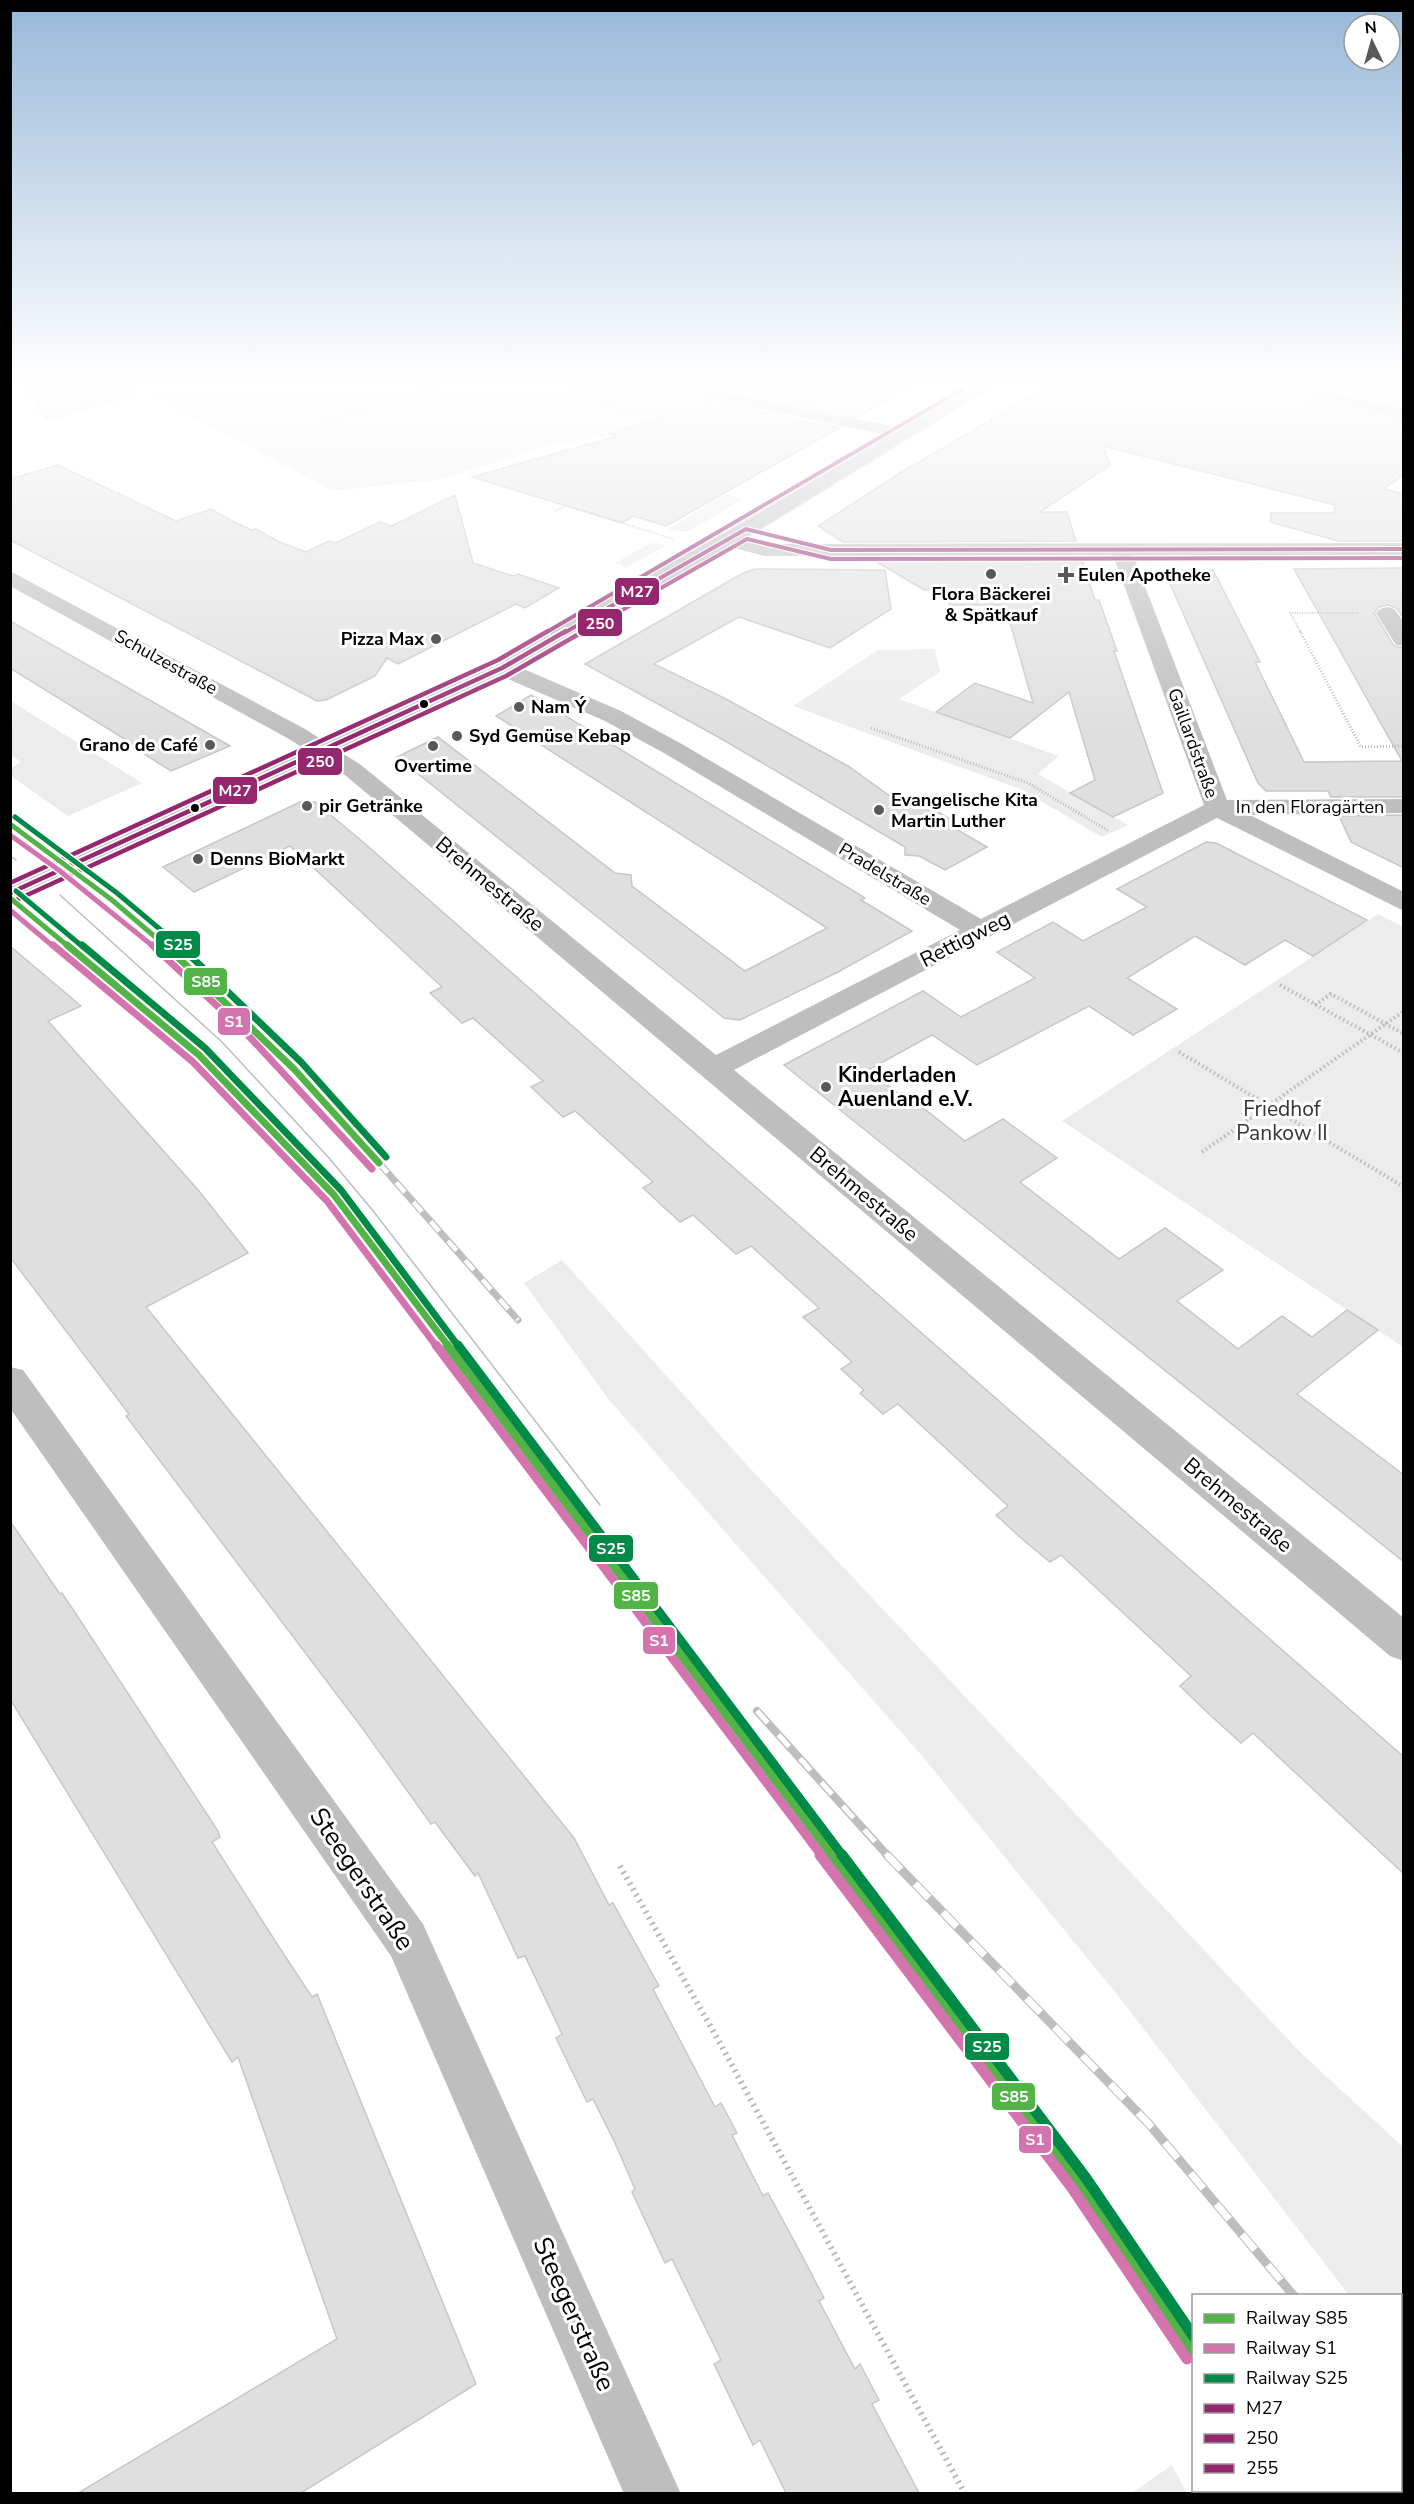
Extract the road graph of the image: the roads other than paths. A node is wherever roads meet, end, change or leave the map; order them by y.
1 (790, 503) edge
2 (746, 529) junction
3 (727, 540) junction
4 (1121, 549) junction
5 (1404, 549) edge
6 (831, 550) junction
7 (10, 577) edge
8 (1387, 613) road end
9 (1404, 640) edge
10 (502, 668) junction
11 (322, 749) junction
12 (1404, 806) edge
13 (1217, 808) junction
14 (10, 893) edge
15 (1404, 903) edge
16 (981, 931) junction
17 (712, 1069) junction
18 (10, 1380) edge
19 (1404, 1643) edge
20 (653, 2493) edge

1 - 2 street
2 - 3 street
2 - 6 street
3 - 6 street
3 - 10 street
4 - 5 street
4 - 6 street
4 - 13 street, Gaillardstraße
7 - 11 street, Schulzestraße
8 - 9 street
10 - 11 street
10 - 16 street, Pradelstraße
11 - 14 street
11 - 17 street, Brehmestraße
12 - 13 street, In den Floragärten
13 - 15 street, Gaillardstraße
13 - 16 street, Rettigweg
16 - 17 street, Rettigweg
17 - 19 street, Brehmestraße
18 - 20 street, Steegerstraße

